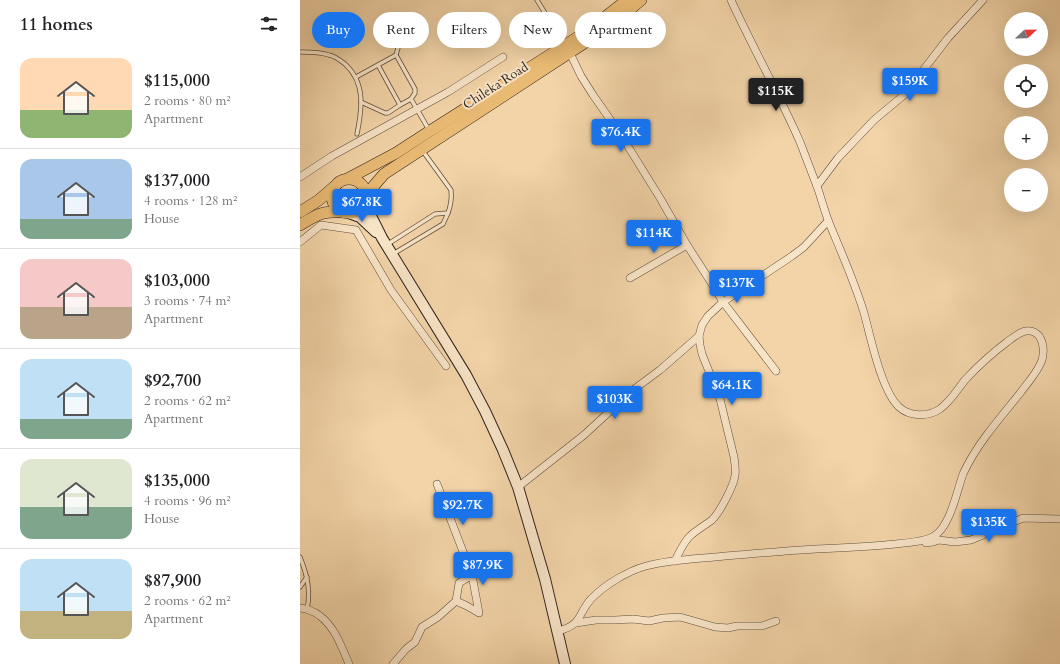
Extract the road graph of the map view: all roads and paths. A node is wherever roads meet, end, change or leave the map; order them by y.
1 (537, 0) edge
2 (627, 0) edge
3 (641, 0) edge
4 (731, 0) edge
5 (984, 0) edge
6 (398, 48) edge
7 (567, 49) junction
8 (301, 52) dead end
9 (396, 55) junction
10 (503, 57) dead end
11 (378, 65) junction
12 (356, 77) junction
13 (410, 99) junction
14 (361, 102) junction
15 (400, 105) junction
16 (417, 110) junction
17 (430, 131) junction
18 (357, 134) dead end
19 (422, 149) junction
20 (300, 177) edge
21 (349, 178) junction
22 (817, 186) junction
23 (334, 187) junction
24 (366, 198) junction
25 (300, 212) edge
26 (347, 212) junction
27 (448, 213) junction
28 (828, 221) junction
29 (300, 225) edge
30 (384, 241) junction
31 (300, 242) edge
32 (687, 245) junction
33 (392, 255) junction
34 (630, 278) dead end
35 (723, 302) junction
36 (699, 336) junction
37 (446, 366) dead end
38 (776, 371) dead end
39 (437, 484) dead end
40 (518, 487) junction
41 (1060, 519) edge
42 (920, 541) junction
43 (300, 557) edge
44 (675, 561) junction
45 (472, 575) junction
46 (307, 577) junction
47 (300, 587) edge
48 (456, 601) junction
49 (304, 609) edge
50 (776, 620) dead end
51 (576, 623) junction
52 (558, 631) junction
53 (349, 664) edge
54 (393, 664) edge
55 (565, 664) edge

1 - 7 lane
2 - 7 highway
3 - 7 highway, Chileka Road
4 - 22 street
5 - 22 street
6 - 9 lane
7 - 17 highway, Chileka Road
7 - 19 highway, Chileka Road
7 - 32 street
8 - 12 lane
9 - 11 lane
9 - 13 lane
10 - 16 street
11 - 12 lane
11 - 15 lane
12 - 14 lane
13 - 15 lane
13 - 16 lane
14 - 15 lane
14 - 18 lane
16 - 17 lane
16 - 20 street
17 - 21 highway, Chileka Road
19 - 24 highway, Chileka Road
19 - 27 lane
21 - 23 highway, Chileka Road
21 - 24 highway
22 - 28 street
23 - 25 highway, Chileka Road
23 - 26 highway
24 - 26 highway, Chileka Road
24 - 30 main road
26 - 29 highway
26 - 30 main road
27 - 30 lane
27 - 33 lane
28 - 35 street
28 - 42 street
30 - 33 main road
31 - 37 street
32 - 34 street
32 - 35 street
33 - 40 main road
35 - 36 street
35 - 38 street
36 - 40 street
36 - 44 street
39 - 45 street
40 - 52 main road
41 - 42 street
42 - 44 street
43 - 46 lane
44 - 51 street
45 - 48 street
45 - 48 street
46 - 47 lane
46 - 49 lane
48 - 54 street
49 - 53 street
50 - 51 street
51 - 52 street
52 - 55 main road

